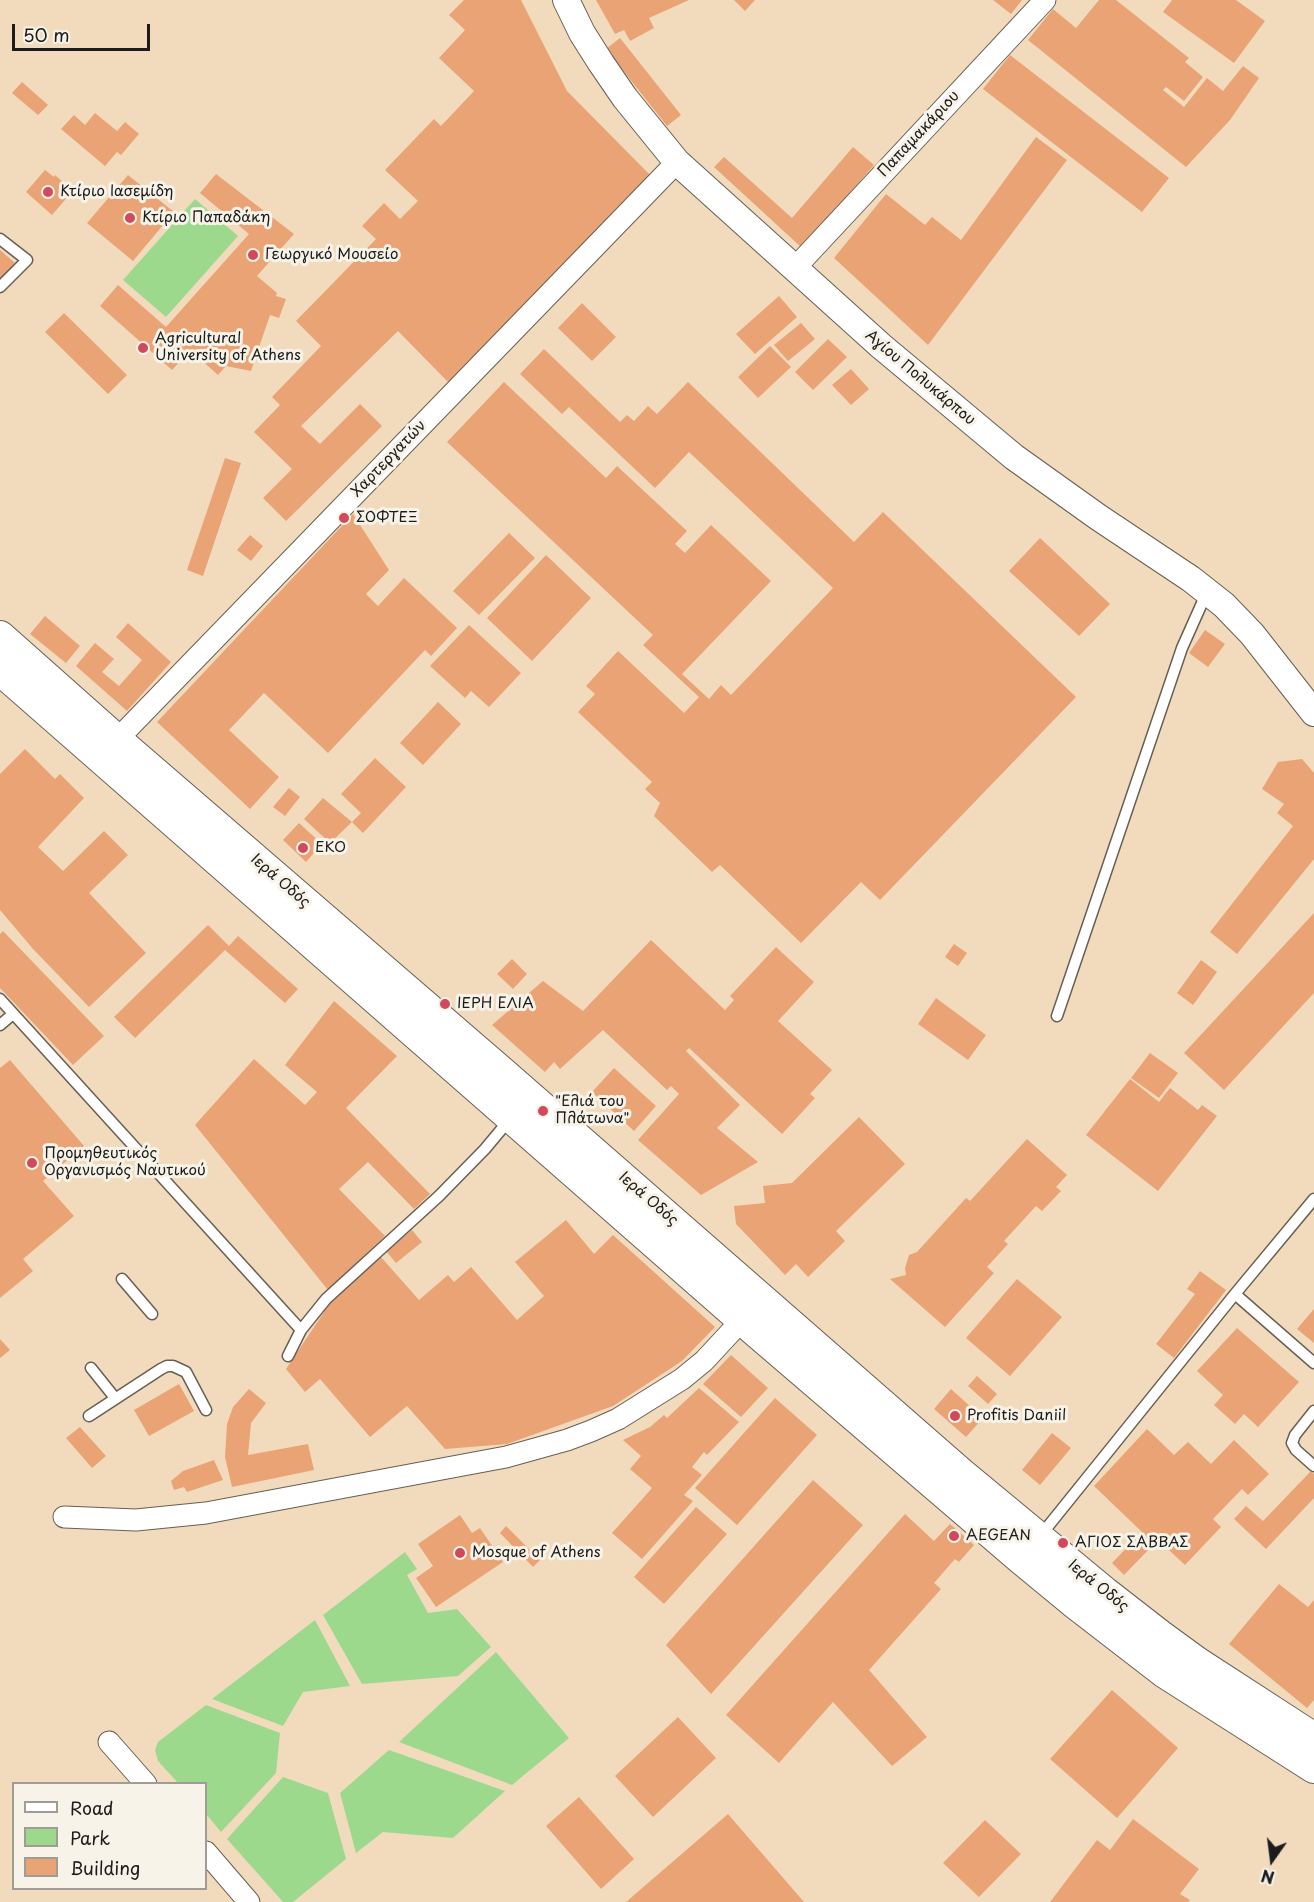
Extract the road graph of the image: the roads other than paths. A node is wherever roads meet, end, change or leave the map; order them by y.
1 (566, 0) edge
2 (1045, 0) edge
3 (677, 162) junction
4 (0, 239) edge
5 (794, 268) junction
6 (0, 287) edge
7 (1208, 592) junction
8 (0, 636) edge
9 (0, 670) edge
10 (1314, 713) edge
11 (108, 748) junction
12 (0, 999) edge
13 (13, 1014) junction
14 (1057, 1017) dead end
15 (0, 1025) edge
16 (512, 1118) junction
17 (1314, 1198) edge
18 (122, 1279) dead end
19 (1235, 1294) junction
20 (152, 1314) dead end
21 (742, 1320) junction
22 (301, 1330) junction
23 (288, 1356) dead end
24 (1314, 1364) edge
25 (91, 1368) dead end
26 (115, 1398) junction
27 (206, 1410) dead end
28 (1314, 1411) edge
29 (89, 1416) dead end
30 (1314, 1466) edge
31 (64, 1517) dead end
32 (1039, 1538) junction
33 (1314, 1738) edge
34 (109, 1742) dead end
35 (1314, 1768) edge
36 (144, 1782) edge
37 (207, 1853) edge
38 (249, 1902) edge

1 - 3 street, Αγίου Πολυκάρπου
2 - 5 street, Παπαμακάριου
3 - 5 street, Αγίου Πολυκάρπου
3 - 11 street, Χαρτεργατών
4 - 6 lane
5 - 7 street, Αγίου Πολυκάρπου
7 - 10 street, Αγίου Πολυκάρπου
7 - 14 lane
8 - 11 main road, Ιερά Οδός
9 - 11 main road, Ιερά Οδός
11 - 16 main road, Ιερά Οδός
11 - 32 main road, Ιερά Οδός
12 - 13 lane
13 - 15 lane
13 - 22 lane
16 - 21 main road, Ιερά Οδός
16 - 22 lane
17 - 19 lane
18 - 20 lane
19 - 24 lane
19 - 32 lane
21 - 31 street
21 - 35 main road, Ιερά Οδός
22 - 23 lane
25 - 26 lane
26 - 27 lane
26 - 29 lane
28 - 30 lane
32 - 33 main road, Ιερά Οδός
34 - 36 street
37 - 38 street

